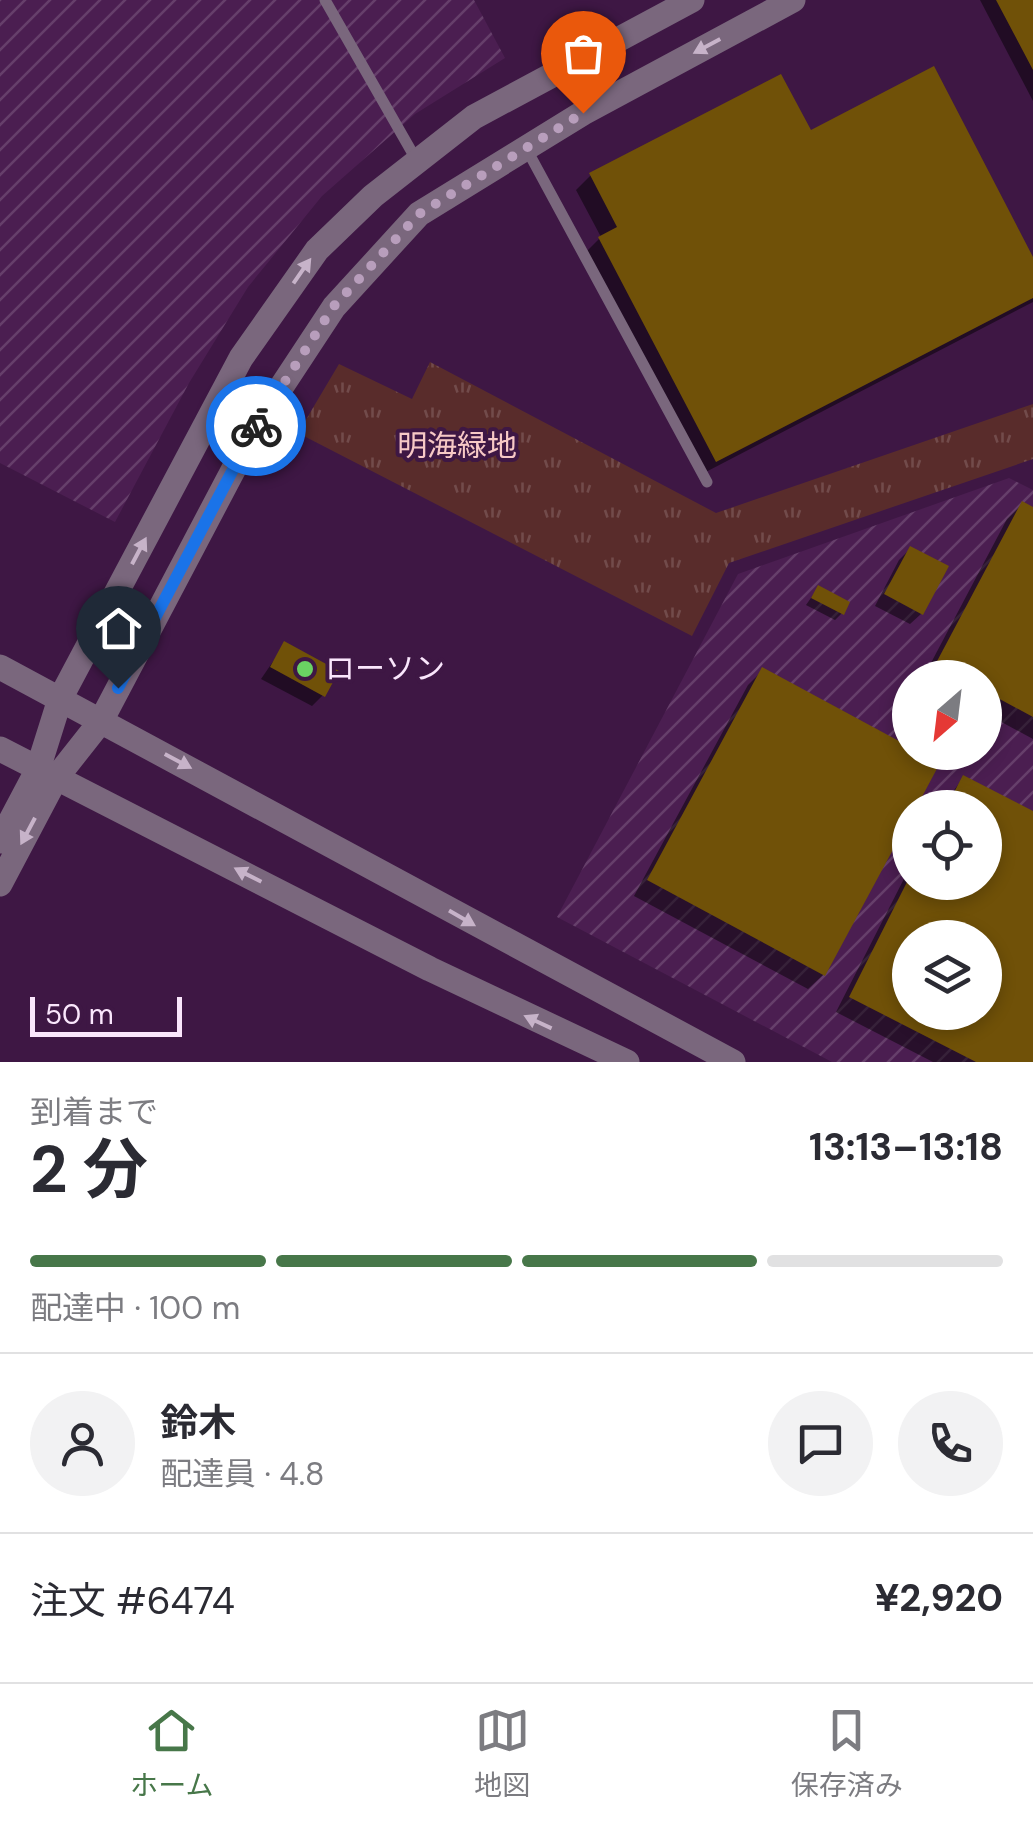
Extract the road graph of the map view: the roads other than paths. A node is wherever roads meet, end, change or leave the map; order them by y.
1 (325, 0) edge
2 (692, 0) edge
3 (793, 0) edge
4 (526, 148) junction
5 (418, 161) junction
6 (707, 482) dead end
7 (0, 667) edge
8 (60, 699) junction
9 (101, 721) junction
10 (0, 748) edge
11 (47, 773) junction
12 (0, 841) edge
13 (0, 884) edge
14 (627, 1062) edge
15 (733, 1062) edge

1 - 5 lane
2 - 5 street
3 -> 4 street
4 - 6 lane
4 - 9 street
8 -> 5 street
7 - 8 street
8 - 9 street
8 - 11 street
9 - 11 street
9 -> 15 street
10 - 11 street
11 - 12 street
11 -> 13 street
14 -> 11 street

